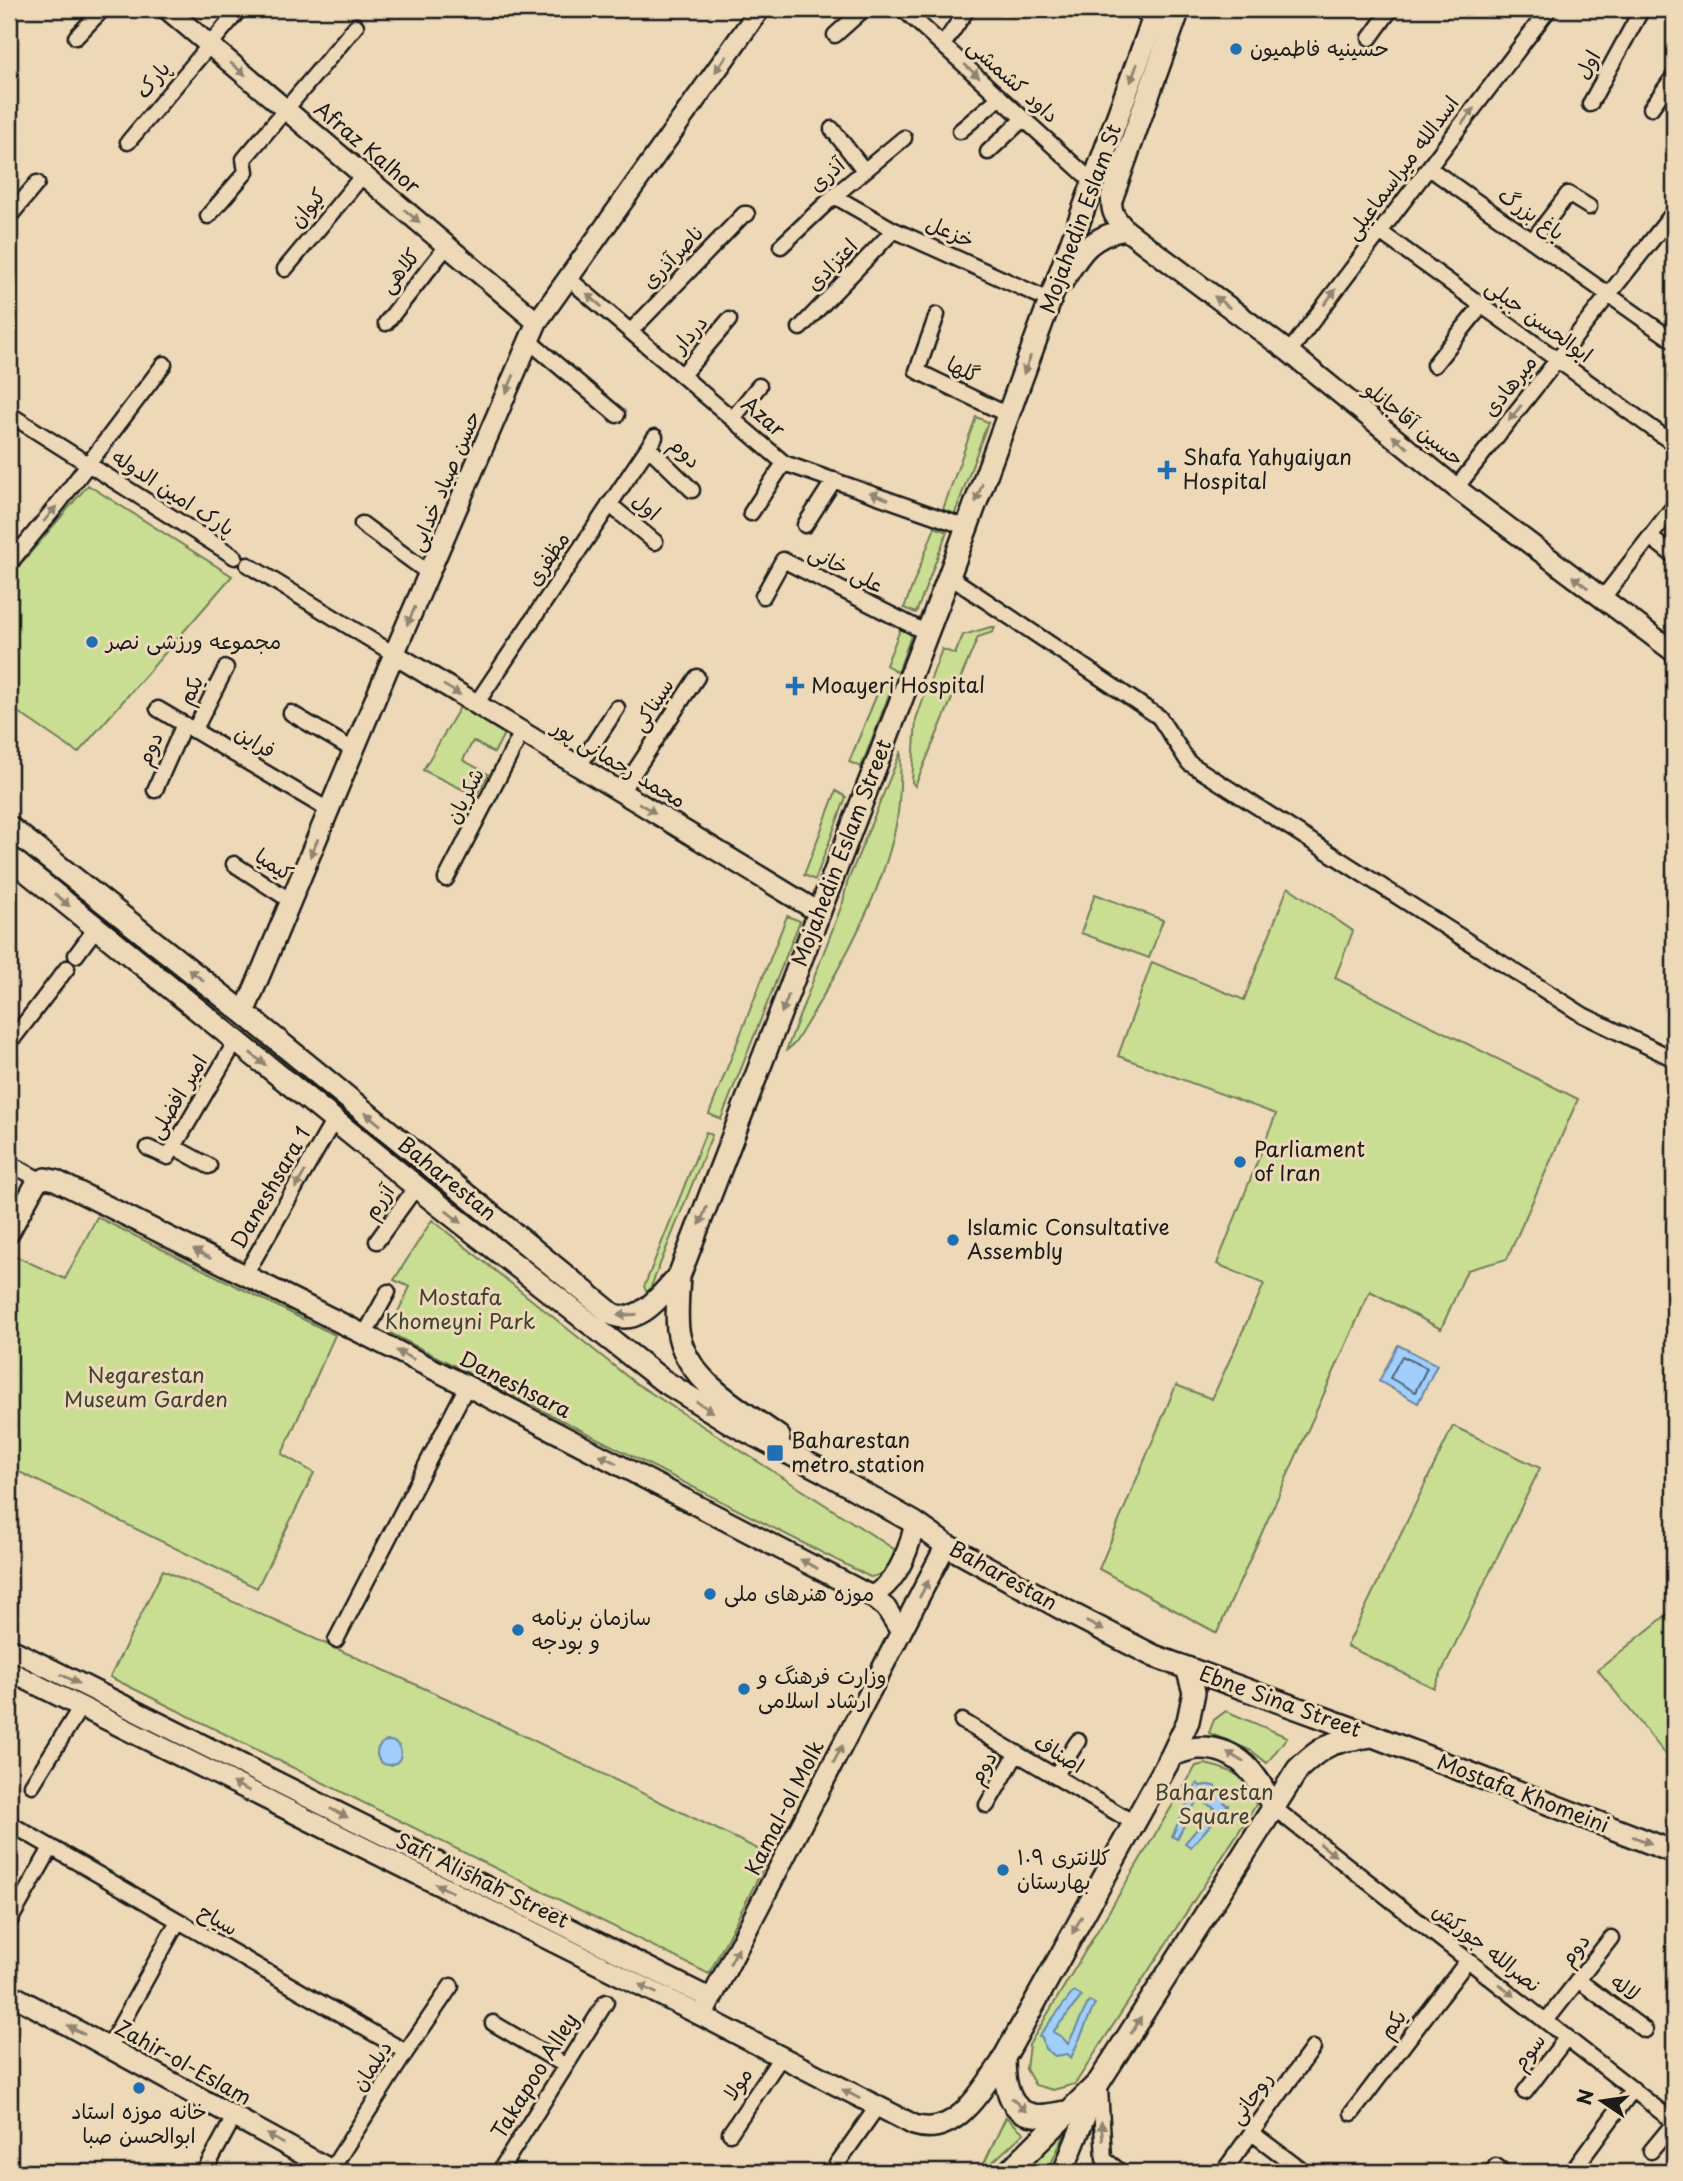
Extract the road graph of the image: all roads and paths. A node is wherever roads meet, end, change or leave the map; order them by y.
1 (103, 9) edge
2 (240, 9) edge
3 (761, 9) edge
4 (864, 9) edge
5 (903, 9) edge
6 (1180, 9) edge
7 (1391, 9) edge
8 (1549, 9) edge
9 (1642, 9) edge
10 (170, 10) edge
11 (967, 11) dead end
12 (1150, 13) edge
13 (356, 26) dead end
14 (835, 35) dead end
15 (76, 37) dead end
16 (1370, 38) dead end
17 (210, 45) junction
18 (943, 45) junction
19 (1674, 76) edge
20 (1000, 97) junction
21 (1590, 104) dead end
22 (1651, 108) dead end
23 (285, 109) junction
24 (1023, 119) junction
25 (832, 130) dead end
26 (960, 131) dead end
27 (904, 138) dead end
28 (128, 142) dead end
29 (988, 152) dead end
30 (1429, 168) junction
31 (864, 170) junction
32 (363, 174) junction
33 (37, 183) dead end
34 (1094, 183) junction
35 (834, 196) junction
36 (1112, 197) joint
37 (1589, 207) dead end
38 (1674, 212) edge
39 (747, 214) dead end
40 (208, 216) dead end
41 (9, 217) edge
42 (894, 230) junction
43 (1126, 230) junction
44 (1380, 232) junction
45 (1532, 241) junction
46 (447, 246) junction
47 (781, 246) dead end
48 (285, 269) dead end
49 (568, 278) junction
50 (1610, 295) junction
51 (1051, 301) junction
52 (1482, 306) junction
53 (937, 315) dead end
54 (729, 320) dead end
55 (537, 321) junction
56 (386, 323) dead end
57 (800, 328) dead end
58 (631, 331) junction
59 (529, 341) junction
60 (1674, 341) edge
61 (1289, 352) junction
62 (1558, 360) junction
63 (164, 364) dead end
64 (1434, 365) dead end
65 (682, 375) junction
66 (759, 386) dead end
67 (9, 414) edge
68 (617, 415) dead end
69 (1008, 415) junction
70 (733, 418) junction
71 (651, 442) joint
72 (1674, 444) edge
73 (88, 463) junction
74 (785, 463) junction
75 (834, 480) junction
76 (1456, 488) junction
77 (692, 490) dead end
78 (610, 504) junction
79 (1674, 506) edge
80 (751, 513) dead end
81 (362, 524) dead end
82 (805, 525) dead end
83 (966, 527) junction
84 (1650, 537) junction
85 (655, 542) dead end
86 (1674, 556) edge
87 (9, 564) edge
88 (430, 573) junction
89 (949, 576) junction
90 (763, 596) dead end
91 (1602, 599) junction
92 (925, 632) junction
93 (1674, 652) edge
94 (394, 654) junction
95 (226, 668) dead end
96 (697, 677) dead end
97 (475, 704) junction
98 (617, 708) dead end
99 (158, 709) dead end
100 (291, 713) dead end
101 (189, 727) junction
102 (522, 732) junction
103 (355, 751) junction
104 (579, 766) junction
105 (155, 790) dead end
106 (621, 792) junction
107 (330, 811) junction
108 (9, 827) edge
109 (9, 857) edge
110 (234, 864) dead end
111 (446, 879) dead end
112 (291, 901) junction
113 (820, 913) junction
114 (96, 928) junction
115 (76, 955) dead end
116 (67, 968) dead end
117 (244, 1013) junction
118 (15, 1036) dead end
119 (236, 1041) junction
120 (1674, 1059) edge
121 (334, 1120) junction
122 (174, 1147) junction
123 (148, 1148) dead end
124 (9, 1163) edge
125 (209, 1166) dead end
126 (48, 1180) junction
127 (416, 1186) junction
128 (9, 1233) edge
129 (377, 1241) dead end
130 (245, 1276) junction
131 (679, 1276) junction
132 (388, 1292) dead end
133 (365, 1335) junction
134 (467, 1386) junction
135 (825, 1472) junction
136 (915, 1523) junction
137 (946, 1545) junction
138 (871, 1596) junction
139 (901, 1632) junction
140 (336, 1640) dead end
141 (9, 1648) edge
142 (1187, 1668) junction
143 (9, 1671) edge
144 (80, 1708) junction
145 (962, 1721) dead end
146 (1373, 1736) junction
147 (1077, 1741) dead end
148 (1017, 1753) junction
149 (1172, 1755) junction
150 (1055, 1776) junction
151 (32, 1785) dead end
152 (986, 1805) dead end
153 (1274, 1808) junction
154 (9, 1823) edge
155 (1134, 1823) junction
156 (51, 1848) junction
157 (1674, 1852) edge
158 (178, 1921) junction
159 (9, 1922) edge
160 (1611, 1938) dead end
161 (1468, 1960) junction
162 (1578, 1980) junction
163 (451, 1986) dead end
164 (9, 1993) edge
165 (606, 2002) dead end
166 (706, 2007) junction
167 (1546, 2021) junction
168 (493, 2023) dead end
169 (1646, 2030) dead end
170 (1567, 2037) junction
171 (108, 2048) junction
172 (1313, 2048) dead end
173 (406, 2052) junction
174 (781, 2057) junction
175 (1004, 2058) junction
176 (566, 2066) junction
177 (1099, 2082) junction
178 (1633, 2089) junction
179 (1525, 2092) dead end
180 (877, 2107) junction
181 (1068, 2112) junction
182 (1352, 2113) dead end
183 (234, 2117) junction
184 (1674, 2122) edge
185 (730, 2133) dead end
186 (1252, 2133) junction
187 (1651, 2151) dead end
188 (837, 2164) dead end
189 (333, 2171) edge
190 (204, 2172) edge
191 (499, 2172) edge
192 (1008, 2172) edge
193 (1063, 2172) edge
194 (1121, 2172) edge
195 (1223, 2172) edge
196 (1304, 2172) edge
197 (1572, 2172) edge

1 - 15 street
2 - 17 street, پارک
3 -> 49 street, حسن صیاد خدایی
4 - 14 street
5 - 18 street, داود کشمشی
6 - 36 main road, Mojahedin Eslam St
7 - 16 street
30 -> 8 street, اسدالله میراسماعیلی
9 - 21 street, اول
10 - 17 street, Afraz Kalhor
11 - 18 street
12 -> 34 main road, Mojahedin Eslam St
13 - 23 street
17 -> 23 street, Afraz Kalhor
17 - 28 street, پارک
18 -> 20 street, داود کشمشی
19 - 22 street
20 - 24 street, داود کشمشی
20 - 26 street
23 - 32 street, Afraz Kalhor
23 - 40 street
24 - 29 street
24 - 34 street, داود کشمشی
25 - 31 street
27 - 31 street, آذری
30 - 44 street, اسدالله میراسماعیلی
30 - 45 street, باغ بزرگ
31 - 35 street, آذری
32 -> 46 street, Afraz Kalhor
32 - 48 street, کیوان
33 - 41 street
34 - 51 main road, Mojahedin Eslam St
35 - 42 street, خزعل
35 - 47 street, آذری
36 - 43 street
37 - 45 street
38 - 50 street, میرهادی
39 - 58 street, ناصرآذری
42 - 51 street, خزعل
42 - 57 street, اعتزادی
43 - 51 street
61 -> 43 street, حسین آقاجانلو
44 - 52 street, ابوالحسن جبلی
61 -> 44 street, اسدالله میراسماعیلی
45 - 50 street, باغ بزرگ
46 - 55 street, Afraz Kalhor
46 - 56 street, کلاهی
49 - 55 street, حسن صیاد خدایی
58 -> 49 street, Azar
50 - 60 street, باغ بزرگ
50 - 62 street, میرهادی
51 -> 69 main road, Mojahedin Eslam St
52 - 62 street, ابوالحسن جبلی
52 - 64 street
53 - 69 street, گلها
54 - 65 street, دردار
55 - 59 street, حسن صیاد خدایی
58 - 65 street, Azar
59 - 68 street
59 -> 88 street, حسن صیاد خدایی
76 -> 61 street, حسین آقاجانلو
62 - 72 street, ابوالحسن جبلی
62 -> 76 street, میرهادی
63 - 73 street
65 - 70 street, Azar
66 - 70 street
67 - 73 street, پارک امین الدوله
69 -> 83 main road, Mojahedin Eslam Street
70 - 74 street, Azar
71 - 77 street, دوم
71 - 78 street, مظفری
87 -> 73 street
73 - 94 street, پارک امین الدوله
74 - 75 street, Azar
74 - 80 street
75 - 82 street
83 -> 75 street, Azar
91 -> 76 street, حسین آقاجانلو
78 - 85 street, اول
78 - 97 street, مظفری
79 - 84 street
81 - 88 street
83 - 89 main road, Mojahedin Eslam Street
84 - 86 street
84 - 91 street
88 -> 94 street, حسن صیاد خدایی
89 - 92 main road, Mojahedin Eslam Street
89 - 120 street
90 - 92 street, علی خانی
91 - 93 street, حسین آقاجانلو
92 - 113 main road, Mojahedin Eslam Street
94 -> 97 street, محمد رحمانی پور
94 - 103 street, حسن صیاد خدایی
95 - 101 street, یکم
96 - 106 street, سیناکی
97 - 102 street, محمد رحمانی پور
98 - 104 street
99 - 101 street, فراین
100 - 103 street
101 - 105 street, دوم
101 - 107 street, فراین
102 - 104 street, محمد رحمانی پور
102 - 111 street, شکریان
103 - 107 street, حسن صیاد خدایی
104 - 106 street, محمد رحمانی پور
106 -> 113 street, محمد رحمانی پور
107 -> 112 street, حسن صیاد خدایی
117 -> 108 main road, Baharestan
109 -> 114 main road, Baharestan
110 - 112 street, کیمیا
112 - 117 street, حسن صیاد خدایی
113 -> 131 main road, Mojahedin Eslam Street
114 - 115 street
114 - 119 main road, Baharestan
116 - 118 street
131 -> 117 main road, Baharestan
119 -> 121 main road, Baharestan
119 - 122 street, امیر افضلی
121 - 127 main road, Baharestan
121 -> 130 street, Daneshsara 1
122 - 123 street, امیر افضلی
122 - 125 street
124 - 126 street
126 - 128 street
130 -> 126 street, Daneshsara
127 - 129 street, آزرم
127 -> 135 main road, Baharestan
130 - 133 street, Daneshsara
131 - 135 main road, Baharestan
132 - 133 street
134 -> 133 street, Daneshsara
138 -> 134 street, Daneshsara
134 - 140 street
135 - 136 main road, Baharestan
136 - 137 main road, Baharestan
136 - 138 street
139 -> 137 street, Kamal-ol Molk
137 -> 142 main road, Baharestan
138 - 139 street, Daneshsara
166 -> 139 street, Kamal-ol Molk
141 -> 166 street, Safi Alishah Street
142 - 146 main road, Ebne Sina Street
142 - 149 main road
143 - 144 street, Safi Alishah Street
144 - 151 street
166 -> 144 street, Safi Alishah Street
145 - 148 street, اصناف
146 - 153 main road
146 -> 157 main road, Mostafa Khomeini
147 - 150 street
148 - 150 street, اصناف
148 - 152 street, دوم
153 -> 149 main road
149 - 155 main road
150 - 155 street, اصناف
153 -> 161 street, نصرالله جورکش
177 -> 153 main road
154 - 156 street, سیاح
155 -> 175 main road
156 - 158 street, سیاح
156 - 159 street
158 - 171 street
158 - 173 street, سیاح
160 - 162 street, دوم
161 -> 167 street, نصرالله جورکش
161 - 182 street, یکم
162 - 167 street, دوم
162 - 169 street, لاله
163 - 173 street, دیلمان
171 -> 164 street, Zahir-ol-Eslam
165 - 176 street, Takapoo Alley
166 - 174 street, Safi Alishah Street
167 - 170 street, نصرالله جورکش
168 - 176 street
170 - 178 street, نصرالله جورکش
170 - 179 street, سوم
171 - 183 street, Zahir-ol-Eslam
172 - 186 street, روحانی
173 - 189 street, دیلمان
180 -> 174 street, Safi Alishah Street
174 - 185 street, مولا
175 - 180 street, Safi Alishah Street
175 -> 181 main road
176 - 191 street, Takapoo Alley
177 - 181 main road
177 - 193 street
194 -> 177 street
178 - 184 street, نصرالله جورکش
178 - 197 street
180 - 188 street
181 - 192 main road
189 -> 183 street, Zahir-ol-Eslam
183 - 190 street
184 - 187 street
186 - 195 street, روحانی
186 - 196 street

